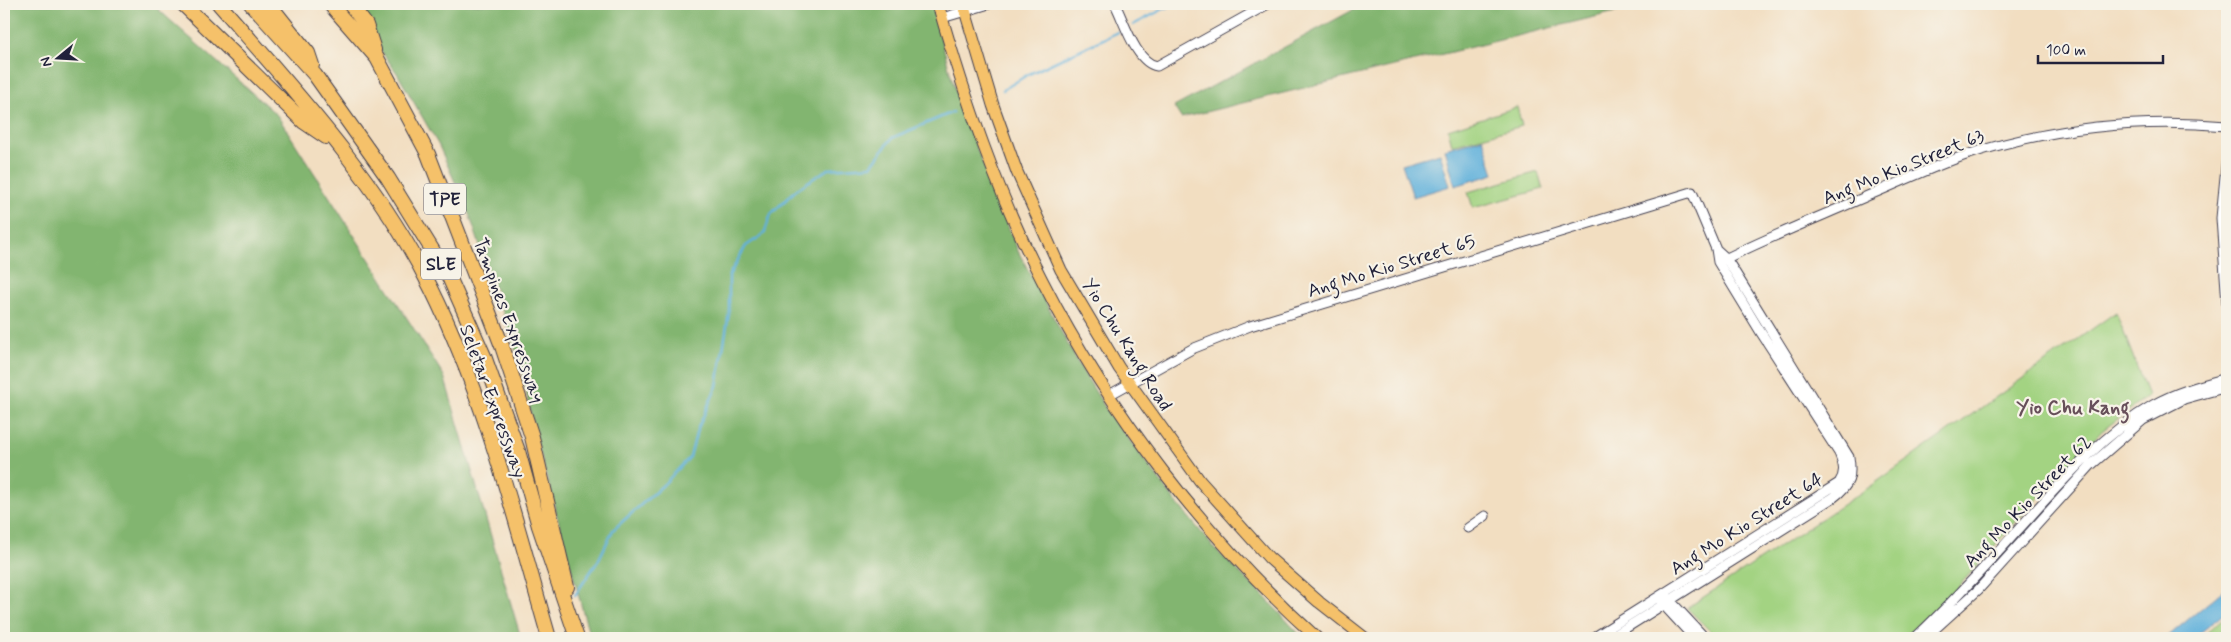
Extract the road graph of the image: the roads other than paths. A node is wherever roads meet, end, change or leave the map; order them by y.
1 (183, 4) edge
2 (219, 4) edge
3 (251, 4) edge
4 (268, 4) edge
5 (330, 4) edge
6 (350, 4) edge
7 (938, 4) edge
8 (989, 4) edge
9 (1115, 4) edge
10 (1268, 4) edge
11 (963, 8) edge
12 (942, 18) junction
13 (377, 58) junction
14 (315, 75) junction
15 (2227, 126) edge
16 (333, 140) junction
17 (2227, 156) edge
18 (1692, 192) joint
19 (1722, 260) junction
20 (2227, 304) edge
21 (2227, 378) edge
22 (1129, 383) junction
23 (2227, 387) edge
24 (1109, 395) junction
25 (1485, 516) dead end
26 (1468, 528) dead end
27 (1663, 599) junction
28 (572, 620) junction
29 (549, 638) edge
30 (577, 638) edge
31 (1318, 638) edge
32 (1365, 638) edge
33 (1593, 638) edge
34 (1610, 638) edge
35 (1694, 638) edge
36 (1705, 638) edge
37 (1915, 638) edge
38 (1925, 638) edge

1 - 16 highway
2 - 16 highway, Seletar Expressway / SLE
3 - 14 highway, Seletar Expressway / SLE
4 - 14 highway
5 - 13 highway, Tampines Expressway / TPE
6 - 13 highway
7 - 12 main road
8 - 11 street
9 - 10 street
11 - 12 street
11 - 22 main road, Yio Chu Kang Road
12 - 24 main road
13 - 28 highway, Tampines Expressway / TPE
14 - 28 highway, Seletar Expressway / SLE
15 - 19 street, Ang Mo Kio Street 63
16 - 29 highway, Seletar Expressway / SLE
17 - 20 street
18 - 19 street, Ang Mo Kio Street 64
18 - 22 street, Ang Mo Kio Street 65
19 - 27 street, Ang Mo Kio Street 64
21 - 37 street, Ang Mo Kio Street 62
22 - 24 street, Ang Mo Kio Street 65
22 - 32 main road, Yio Chu Kang Road
23 - 38 street, Ang Mo Kio Street 62
24 - 31 main road
25 - 26 street
27 - 33 street, Ang Mo Kio Street 64
27 - 34 street, Ang Mo Kio Street 64
27 - 35 street
27 - 36 street
28 - 30 highway, Seletar Expressway / SLE

